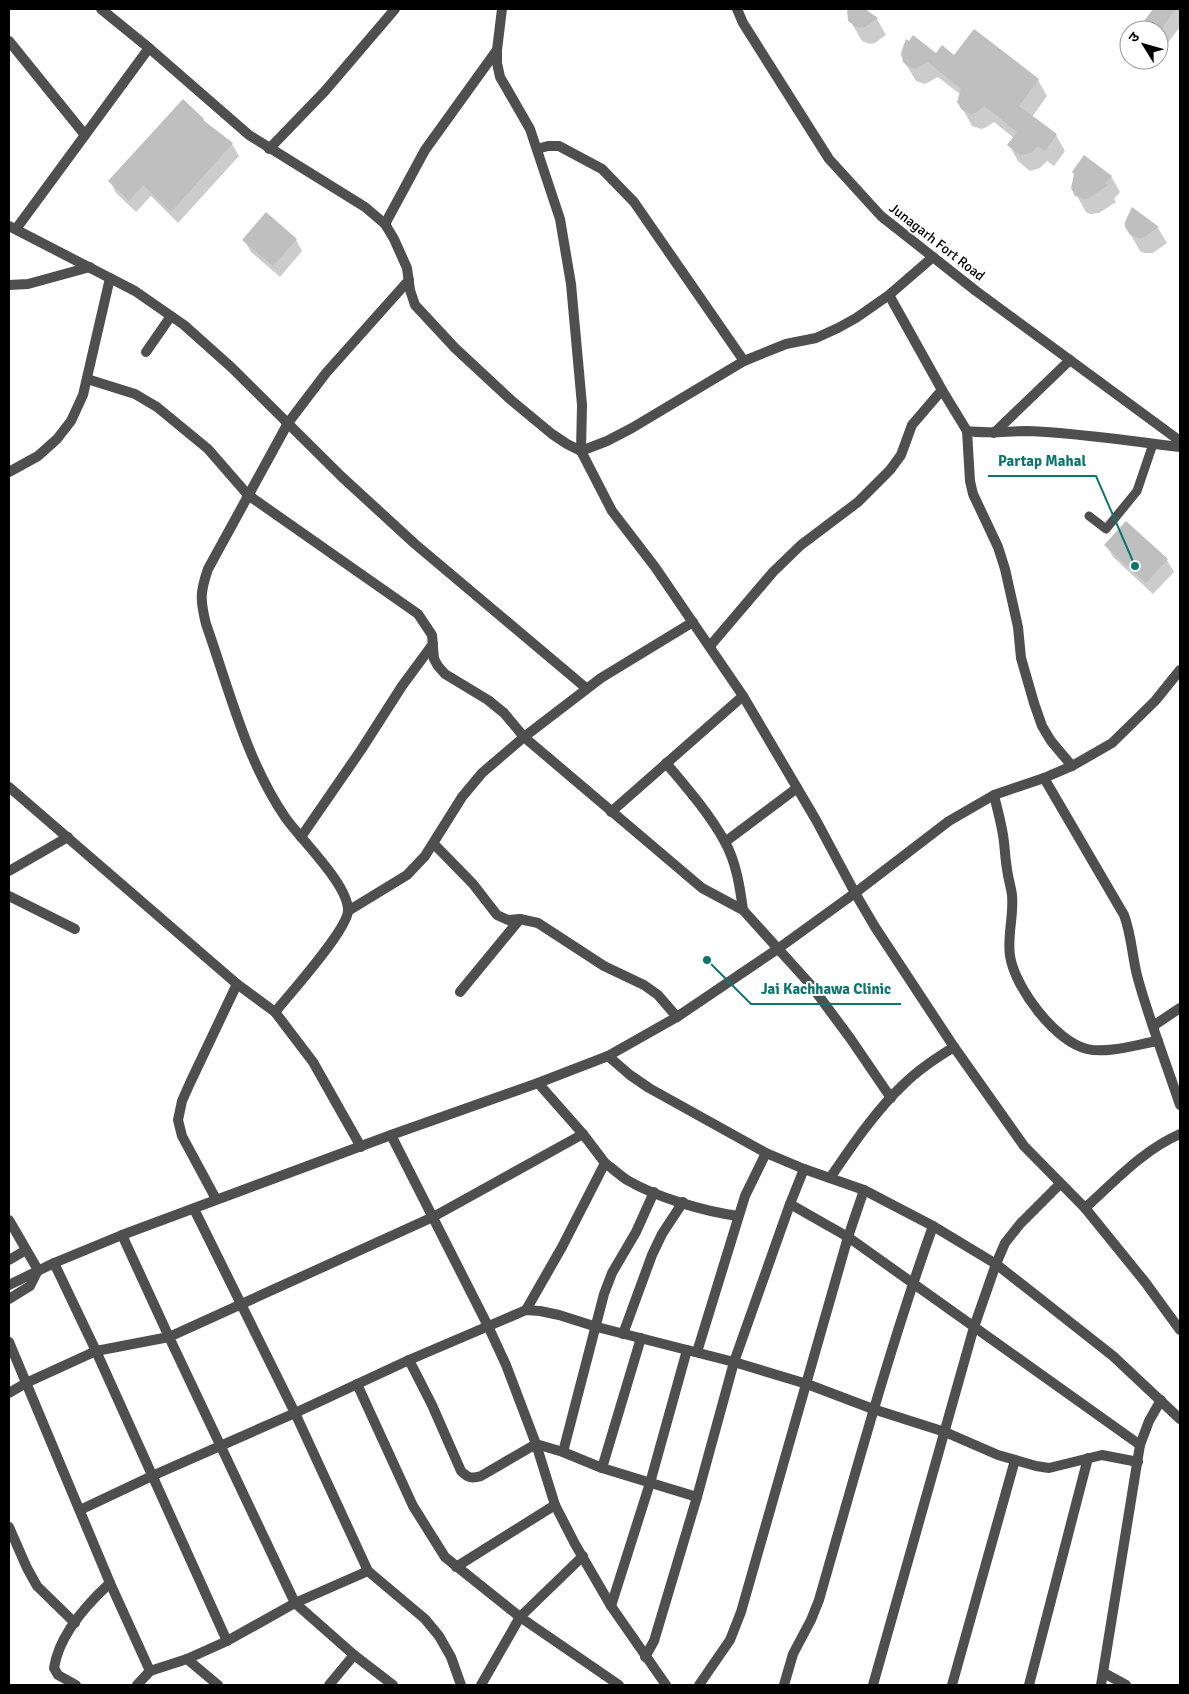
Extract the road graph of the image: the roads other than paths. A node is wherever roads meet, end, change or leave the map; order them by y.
1 (101, 9) edge
2 (394, 9) edge
3 (502, 9) edge
4 (737, 9) edge
5 (9, 41) edge
6 (149, 48) junction
7 (497, 50) junction
8 (85, 135) junction
9 (269, 149) junction
10 (538, 149) junction
11 (385, 224) junction
12 (12, 228) edge
13 (933, 257) junction
14 (90, 266) junction
15 (110, 278) junction
16 (409, 280) junction
17 (9, 285) edge
18 (889, 295) junction
19 (171, 316) junction
20 (146, 352) dead end
21 (1070, 360) junction
22 (744, 361) junction
23 (86, 379) junction
24 (942, 390) junction
25 (288, 423) junction
26 (967, 431) junction
27 (994, 433) junction
28 (1180, 441) edge
29 (1153, 444) junction
30 (1180, 447) edge
31 (581, 451) junction
32 (9, 472) edge
33 (248, 495) junction
34 (1089, 516) dead end
35 (693, 622) junction
36 (434, 644) junction
37 (710, 646) junction
38 (1180, 670) edge
39 (586, 688) junction
40 (743, 696) junction
41 (524, 737) junction
42 (666, 763) junction
43 (1072, 766) junction
44 (1044, 778) junction
45 (9, 788) edge
46 (797, 788) junction
47 (994, 795) junction
48 (611, 812) junction
49 (68, 837) junction
50 (301, 837) junction
51 (725, 842) junction
52 (434, 844) junction
53 (9, 870) edge
54 (855, 893) junction
55 (9, 896) edge
56 (743, 910) junction
57 (348, 911) junction
58 (520, 919) junction
59 (75, 929) dead end
60 (779, 948) junction
61 (237, 984) junction
62 (460, 992) dead end
63 (1180, 1008) edge
64 (275, 1012) junction
65 (677, 1017) junction
66 (1153, 1026) junction
67 (1158, 1040) junction
68 (954, 1047) junction
69 (608, 1056) junction
70 (538, 1083) junction
71 (891, 1098) junction
72 (1180, 1104) edge
73 (583, 1134) junction
74 (1180, 1134) edge
75 (391, 1135) junction
76 (361, 1147) junction
77 (766, 1153) junction
78 (605, 1163) junction
79 (804, 1169) junction
80 (830, 1178) junction
81 (1060, 1184) junction
82 (864, 1190) junction
83 (654, 1192) junction
84 (216, 1199) junction
85 (683, 1202) junction
86 (790, 1204) junction
87 (194, 1208) junction
88 (1084, 1208) junction
89 (738, 1216) junction
90 (433, 1217) junction
91 (9, 1220) edge
92 (933, 1226) junction
93 (122, 1235) junction
94 (848, 1237) junction
95 (26, 1250) junction
96 (9, 1260) edge
97 (54, 1263) junction
98 (996, 1264) junction
99 (38, 1270) junction
100 (913, 1283) junction
101 (12, 1284) edge
102 (9, 1299) edge
103 (240, 1304) junction
104 (526, 1310) junction
105 (488, 1326) junction
106 (974, 1326) junction
107 (597, 1327) junction
108 (1180, 1328) edge
109 (623, 1334) junction
110 (169, 1337) junction
111 (641, 1338) junction
112 (9, 1342) edge
113 (96, 1351) junction
114 (692, 1351) junction
115 (409, 1360) junction
116 (734, 1362) junction
117 (26, 1383) junction
118 (357, 1384) junction
119 (807, 1384) junction
120 (9, 1393) edge
121 (1161, 1400) junction
122 (873, 1409) junction
123 (295, 1414) junction
124 (1180, 1418) edge
125 (945, 1432) junction
126 (536, 1444) junction
127 (1140, 1444) junction
128 (220, 1447) junction
129 (563, 1452) junction
130 (1088, 1458) junction
131 (1015, 1460) junction
132 (1138, 1462) junction
133 (602, 1468) junction
134 (152, 1476) junction
135 (650, 1483) junction
136 (697, 1497) junction
137 (555, 1505) junction
138 (80, 1510) junction
139 (9, 1526) edge
140 (583, 1556) junction
141 (456, 1567) junction
142 (368, 1572) junction
143 (110, 1583) junction
144 (295, 1603) junction
145 (611, 1606) junction
146 (520, 1618) junction
147 (75, 1623) junction
148 (227, 1641) junction
149 (354, 1655) junction
150 (645, 1657) junction
151 (188, 1659) junction
152 (150, 1671) junction
153 (1104, 1673) junction
154 (76, 1685) edge
155 (137, 1685) edge
156 (218, 1685) edge
157 (329, 1685) edge
158 (393, 1685) edge
159 (461, 1685) edge
160 (480, 1685) edge
161 (619, 1685) edge
162 (666, 1685) edge
163 (700, 1685) edge
164 (784, 1685) edge
165 (873, 1685) edge
166 (952, 1685) edge
167 (1029, 1685) edge
168 (1101, 1685) edge
169 (1126, 1685) edge

1 - 6 street
2 - 9 street
3 - 7 street
4 - 13 street, Junagarh Fort Road
5 - 8 street
6 - 8 street
6 - 9 street
7 - 10 street
7 - 11 street
8 - 12 street
9 - 11 street
10 - 22 street
10 - 31 street
11 - 16 street
12 - 14 street
13 - 18 street
13 - 21 street, Junagarh Fort Road
14 - 15 street
14 - 17 street
15 - 19 street
15 - 23 street
16 - 25 street
16 - 31 street
18 - 22 street
18 - 24 street
19 - 20 street
19 - 25 street
21 - 27 street
21 - 28 street, Junagarh Fort Road
22 - 31 street
23 - 32 street
23 - 33 street
24 - 26 street
24 - 37 street
25 - 33 street
25 - 39 street
26 - 27 street
26 - 43 street
27 - 29 street
29 - 30 street
29 - 34 lane
31 - 35 street
33 - 36 street
33 - 50 street
35 - 37 street
35 - 39 street
36 - 41 street
36 - 50 street
37 - 40 street
38 - 43 street
39 - 41 street
40 - 42 street
40 - 46 street
41 - 48 street
41 - 52 street
42 - 48 street
42 - 51 street
43 - 44 street
44 - 47 street
44 - 66 street
45 - 49 street
46 - 51 street
46 - 54 street
47 - 54 street
47 - 67 street
48 - 56 street
49 - 53 street
49 - 61 street
50 - 57 street
51 - 56 street
52 - 57 street
52 - 58 street
54 - 60 street
54 - 68 street
55 - 59 street
56 - 60 street
57 - 64 street
58 - 62 street
58 - 65 street
60 - 65 street
60 - 71 street
61 - 64 street
61 - 84 street
63 - 66 street
64 - 76 street
65 - 69 street
66 - 67 street
67 - 72 street
68 - 71 street
68 - 81 street
69 - 70 street
69 - 77 street
70 - 73 street
70 - 75 street
71 - 80 street
73 - 78 street
73 - 90 street
74 - 88 street
75 - 76 street
75 - 90 street
76 - 84 street
77 - 79 street
77 - 89 street
78 - 83 street
78 - 104 street
79 - 80 street
79 - 86 street
80 - 82 street
81 - 88 street
81 - 98 street
82 - 92 street
82 - 94 street
83 - 85 street
83 - 107 street
84 - 87 street
85 - 89 street
85 - 109 street
86 - 94 street
86 - 116 street
87 - 93 street
87 - 103 street
88 - 108 street
89 - 114 street
90 - 103 street
90 - 105 street
91 - 95 street
92 - 98 street
92 - 100 street
93 - 97 street
93 - 110 street
94 - 100 street
94 - 119 street
95 - 96 street
95 - 99 street
97 - 99 street
97 - 113 street
98 - 106 street
98 - 121 street
99 - 101 street
99 - 102 street
100 - 106 street
100 - 122 street
103 - 110 street
103 - 123 street
104 - 105 street
104 - 107 street
105 - 115 street
105 - 126 street
106 - 125 street
106 - 127 street
107 - 109 street
107 - 129 street
109 - 111 street
110 - 113 street
110 - 128 street
111 - 114 street
111 - 133 street
112 - 117 street
113 - 117 street
113 - 134 street
114 - 116 street
114 - 135 street
115 - 118 street
115 - 126 street
116 - 119 street
116 - 136 street
117 - 120 street
117 - 138 street
118 - 123 street
118 - 141 street
119 - 122 street
119 - 163 street
121 - 124 street
121 - 127 street
122 - 125 street
122 - 164 street
123 - 128 street
123 - 142 street
125 - 131 street
125 - 165 street
126 - 129 street
126 - 137 street
127 - 132 street
128 - 134 street
128 - 144 street
129 - 133 street
130 - 131 street
130 - 132 street
130 - 167 street
131 - 166 street
132 - 153 street
133 - 135 street
134 - 138 street
134 - 148 street
135 - 136 street
135 - 145 street
136 - 150 street
137 - 140 street
137 - 141 street
138 - 143 street
139 - 147 street
140 - 145 street
140 - 146 street
141 - 146 street
142 - 144 street
142 - 159 street
143 - 147 street
143 - 152 street
144 - 148 street
144 - 149 street
145 - 150 street
146 - 160 street
146 - 161 street
147 - 154 street
148 - 151 street
149 - 157 street
149 - 158 street
150 - 162 street
151 - 152 street
151 - 156 street
152 - 155 street
153 - 168 street
153 - 169 street

